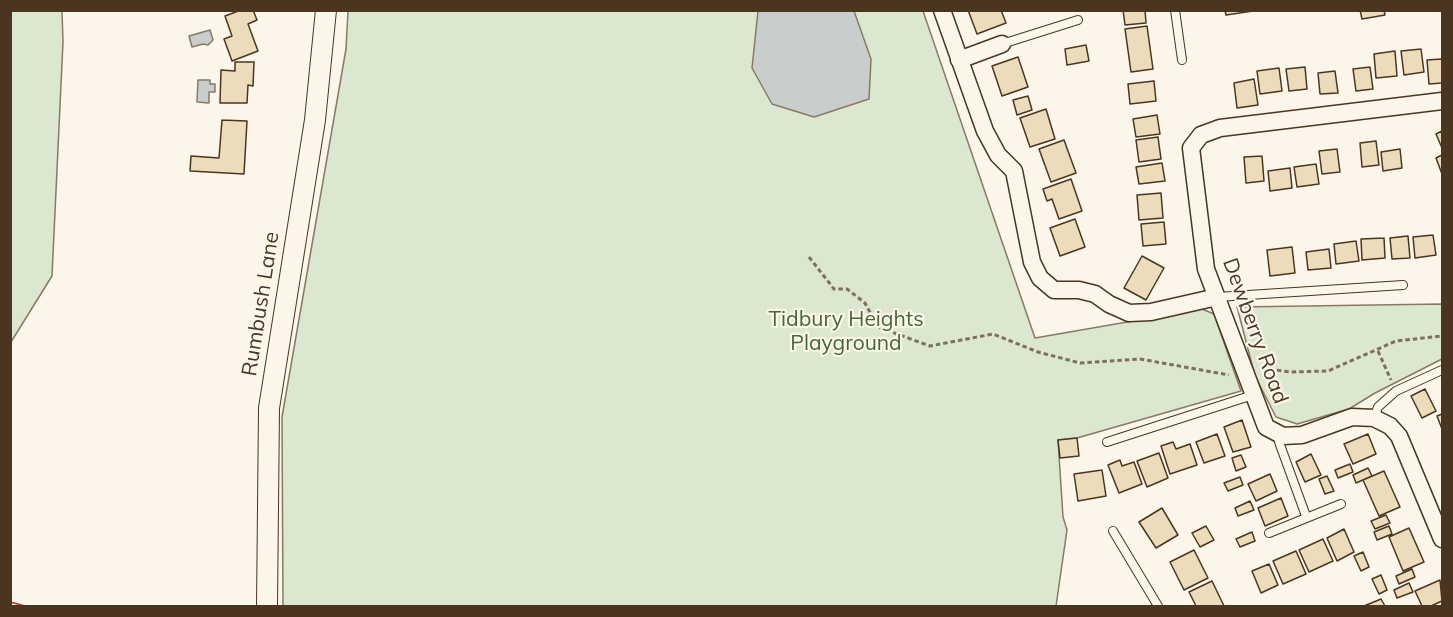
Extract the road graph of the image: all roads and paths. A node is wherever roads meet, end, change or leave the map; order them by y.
1 (326, 10) edge
2 (942, 10) edge
3 (1175, 10) edge
4 (1078, 20) dead end
5 (1002, 44) joint
6 (959, 60) junction
7 (1182, 60) dead end
8 (1443, 101) edge
9 (809, 257) dead end
10 (1403, 285) dead end
11 (1217, 297) junction
12 (1443, 336) edge
13 (1377, 351) junction
14 (1443, 370) edge
15 (1244, 371) junction
16 (1396, 391) junction
17 (1253, 395) junction
18 (1374, 418) junction
19 (1283, 436) junction
20 (1107, 442) dead end
21 (1341, 504) dead end
22 (1306, 516) junction
23 (1113, 531) dead end
24 (1269, 534) dead end
25 (1443, 539) edge
26 (267, 606) edge
27 (1158, 606) edge

1 - 26 street, Rumbush Lane
2 - 6 street
3 - 7 lane
4 - 5 lane
5 - 6 street
6 - 11 street
8 - 11 street, Dewberry Road
9 - 15 path
10 - 11 lane
11 - 15 street, Dewberry Road
12 - 13 path
13 - 15 path
13 - 16 path
14 - 16 lane
15 - 17 street, Dewberry Road
16 - 18 lane
17 - 19 street, Dewberry Road
17 - 20 lane
18 - 19 street
18 - 25 street
19 - 22 lane
21 - 22 lane
22 - 24 lane
23 - 27 lane

